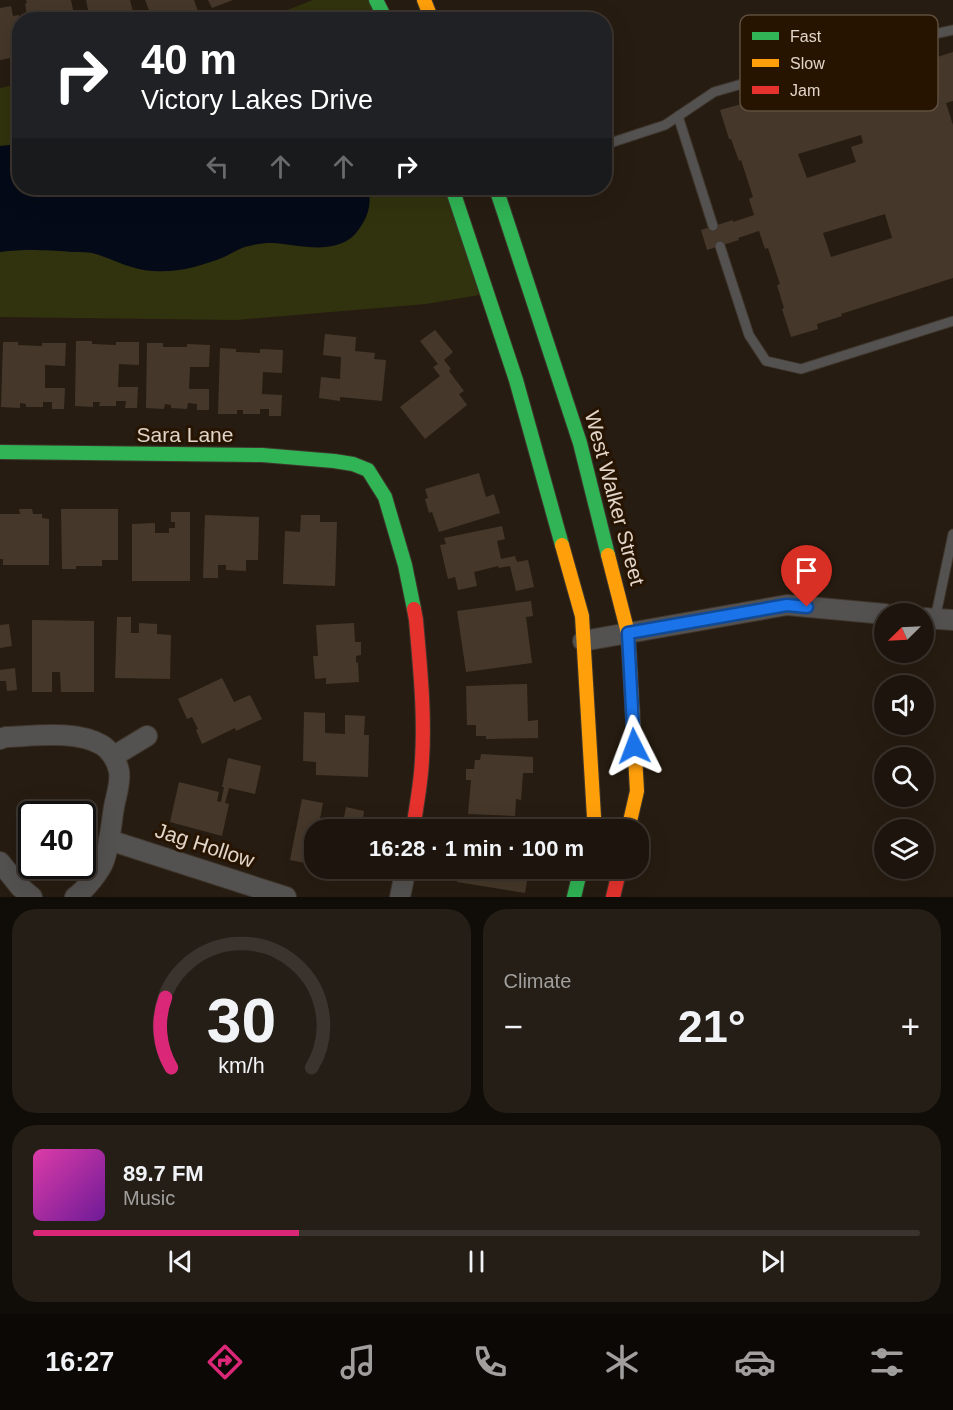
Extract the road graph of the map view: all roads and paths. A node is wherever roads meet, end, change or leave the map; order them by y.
1 (953, 30) edge
2 (938, 33) edge
3 (740, 84) edge
4 (678, 116) junction
5 (612, 142) edge
6 (458, 195) edge
7 (498, 195) edge
8 (713, 226) dead end
9 (720, 246) dead end
10 (953, 321) edge
11 (0, 452) edge
12 (953, 534) edge
13 (950, 559) edge
14 (874, 613) edge
15 (937, 619) edge
16 (628, 633) junction
17 (583, 641) junction
18 (147, 736) dead end
19 (0, 739) edge
20 (114, 756) junction
21 (414, 819) edge
22 (594, 819) edge
23 (631, 819) edge
24 (109, 840) junction
25 (0, 862) edge
26 (404, 879) edge
27 (578, 879) edge
28 (617, 879) edge
29 (32, 897) edge
30 (75, 897) edge
31 (286, 897) edge
32 (400, 897) edge
33 (574, 897) edge
34 (613, 897) edge

1 - 2 lane
3 - 4 lane
4 - 5 lane
4 - 8 lane
6 - 17 street
7 - 16 street, West Walker Street
9 - 10 lane
11 - 21 street, Sara Lane
12 - 13 lane
13 - 15 lane
14 - 16 street
16 - 17 street
16 - 23 street, West Walker Street
17 - 22 street
18 - 20 street
19 - 20 street
20 - 24 street
24 - 30 street
24 - 31 street, Jag Hollow
25 - 29 street
26 - 32 street
27 - 33 street
28 - 34 street

